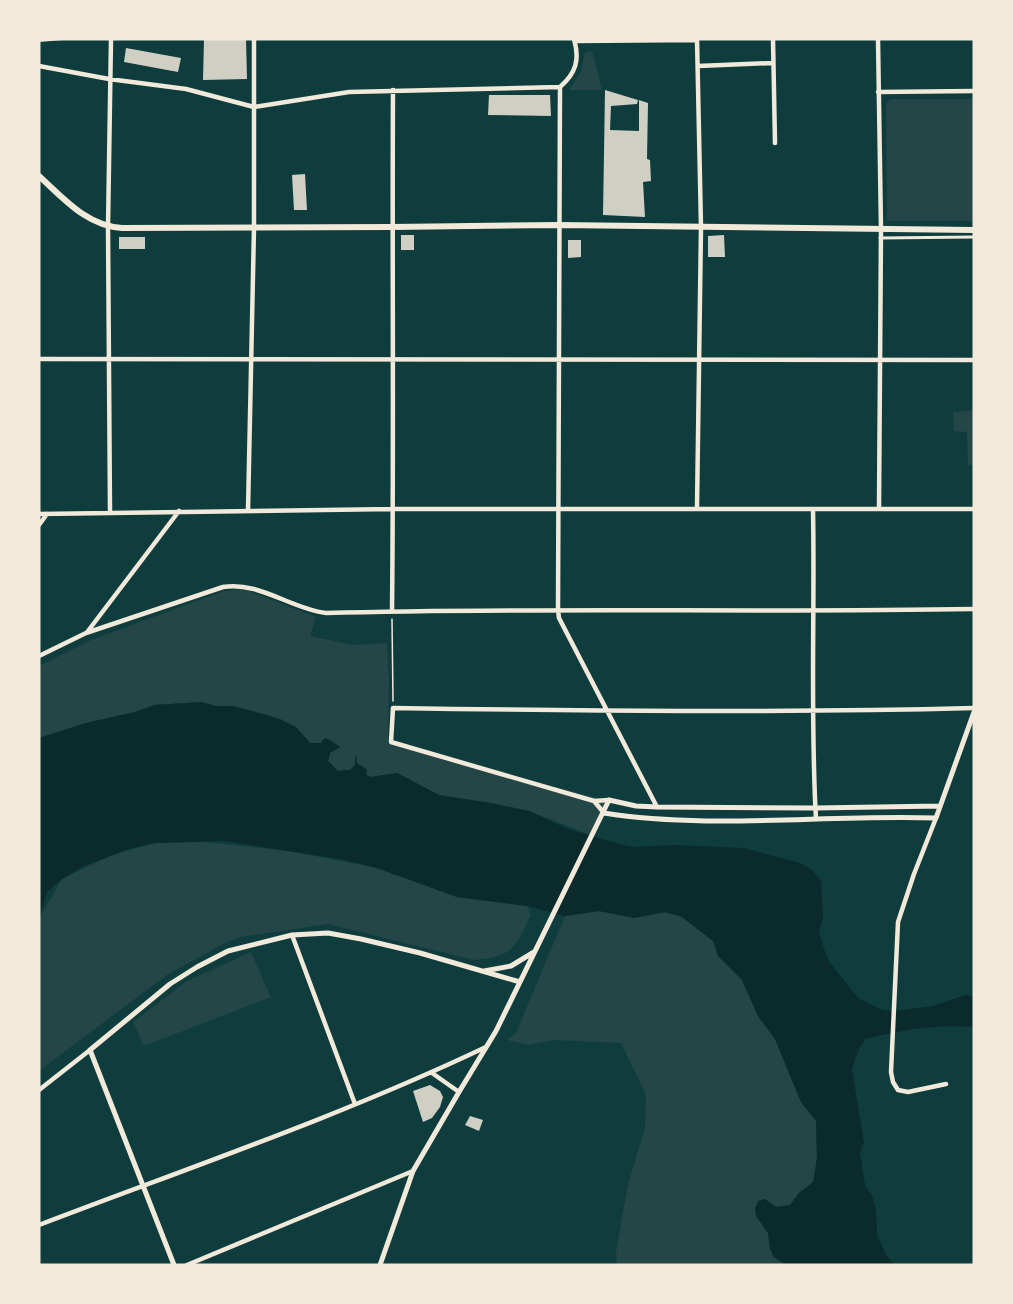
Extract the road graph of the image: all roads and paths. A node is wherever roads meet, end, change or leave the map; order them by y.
1 (62, 39) edge
2 (111, 39) edge
3 (254, 39) edge
4 (773, 39) edge
5 (878, 39) edge
6 (574, 40) edge
7 (697, 40) edge
8 (39, 41) edge
9 (773, 63) junction
10 (39, 66) edge
11 (698, 66) junction
12 (109, 79) junction
13 (560, 87) junction
14 (393, 90) junction
15 (974, 91) edge
16 (878, 92) junction
17 (254, 107) junction
18 (775, 144) dead end
19 (39, 176) edge
20 (559, 225) junction
21 (108, 227) junction
22 (700, 227) junction
23 (254, 228) junction
24 (392, 228) junction
25 (880, 230) junction
26 (974, 230) edge
27 (974, 237) edge
28 (880, 238) junction
29 (251, 358) junction
30 (559, 358) junction
31 (39, 359) edge
32 (109, 359) junction
33 (394, 359) junction
34 (699, 360) junction
35 (879, 360) junction
36 (974, 360) edge
37 (697, 508) junction
38 (879, 508) junction
39 (393, 509) junction
40 (813, 509) junction
41 (974, 509) edge
42 (558, 510) junction
43 (110, 511) junction
44 (179, 511) junction
45 (248, 511) junction
46 (47, 513) junction
47 (39, 514) edge
48 (39, 525) edge
49 (974, 609) edge
50 (558, 610) junction
51 (392, 611) junction
52 (813, 611) junction
53 (86, 633) junction
54 (39, 656) edge
55 (393, 708) junction
56 (813, 710) junction
57 (974, 710) edge
58 (608, 711) junction
59 (609, 800) junction
60 (594, 801) junction
61 (940, 806) junction
62 (657, 807) junction
63 (815, 808) junction
64 (604, 813) junction
65 (936, 818) junction
66 (816, 819) junction
67 (292, 935) junction
68 (535, 951) junction
69 (510, 966) junction
70 (479, 971) junction
71 (523, 975) junction
72 (520, 982) junction
73 (486, 1047) junction
74 (90, 1050) junction
75 (432, 1072) junction
76 (946, 1084) dead end
77 (39, 1090) edge
78 (459, 1092) junction
79 (356, 1104) junction
80 (413, 1171) junction
81 (142, 1186) junction
82 (39, 1225) edge
83 (174, 1265) edge
84 (187, 1265) edge
85 (380, 1265) edge

1 - 8 lane
2 - 12 street
3 - 17 street
4 - 9 street
5 - 16 street
6 - 7 street
6 - 13 street
7 - 11 street
9 - 11 street
9 - 18 street
10 - 12 street
11 - 22 street
12 - 17 street
12 - 21 street
13 - 14 street
13 - 20 street
14 - 17 street
14 - 24 street
15 - 16 street
16 - 25 street
17 - 23 street
19 - 21 main road
20 - 22 main road
20 - 24 main road
20 - 30 street
21 - 23 main road
21 - 32 street
22 - 25 main road
22 - 34 street
23 - 24 main road
23 - 29 street
24 - 33 street
25 - 26 main road
25 - 28 street
27 - 28 street
28 - 35 street
29 - 32 street
29 - 33 street
29 - 45 street
30 - 33 street
30 - 34 street
30 - 42 street
31 - 32 street
32 - 43 street
33 - 39 street
34 - 35 street
34 - 37 street
35 - 36 street
35 - 38 street
37 - 40 street
37 - 42 street
38 - 40 street
38 - 41 street
39 - 42 street
39 - 45 street
39 - 51 street
40 - 52 street
42 - 50 street
43 - 44 street
43 - 46 street
44 - 45 street
44 - 53 street
46 - 47 street
46 - 48 street
49 - 52 street
50 - 51 street
50 - 52 street
50 - 58 street
51 - 53 street
51 - 55 path
52 - 56 street
53 - 54 street
55 - 58 street
55 - 60 street
56 - 57 street
56 - 58 street
56 - 63 street
57 - 61 street
58 - 62 street
59 - 60 street
59 - 62 street
59 - 64 street
60 - 64 street
61 - 63 street
61 - 65 street
62 - 63 street
63 - 66 street
64 - 66 street
64 - 68 street
65 - 66 street
65 - 76 street
67 - 70 street
67 - 74 street
67 - 79 street
68 - 69 street
68 - 71 street
69 - 70 street
69 - 71 street
70 - 72 street
71 - 72 street
72 - 73 street
73 - 75 street
73 - 78 street
74 - 77 street
74 - 81 street
75 - 78 street
75 - 79 street
78 - 80 street
79 - 81 street
80 - 84 street
80 - 85 street
81 - 82 street
81 - 83 street

